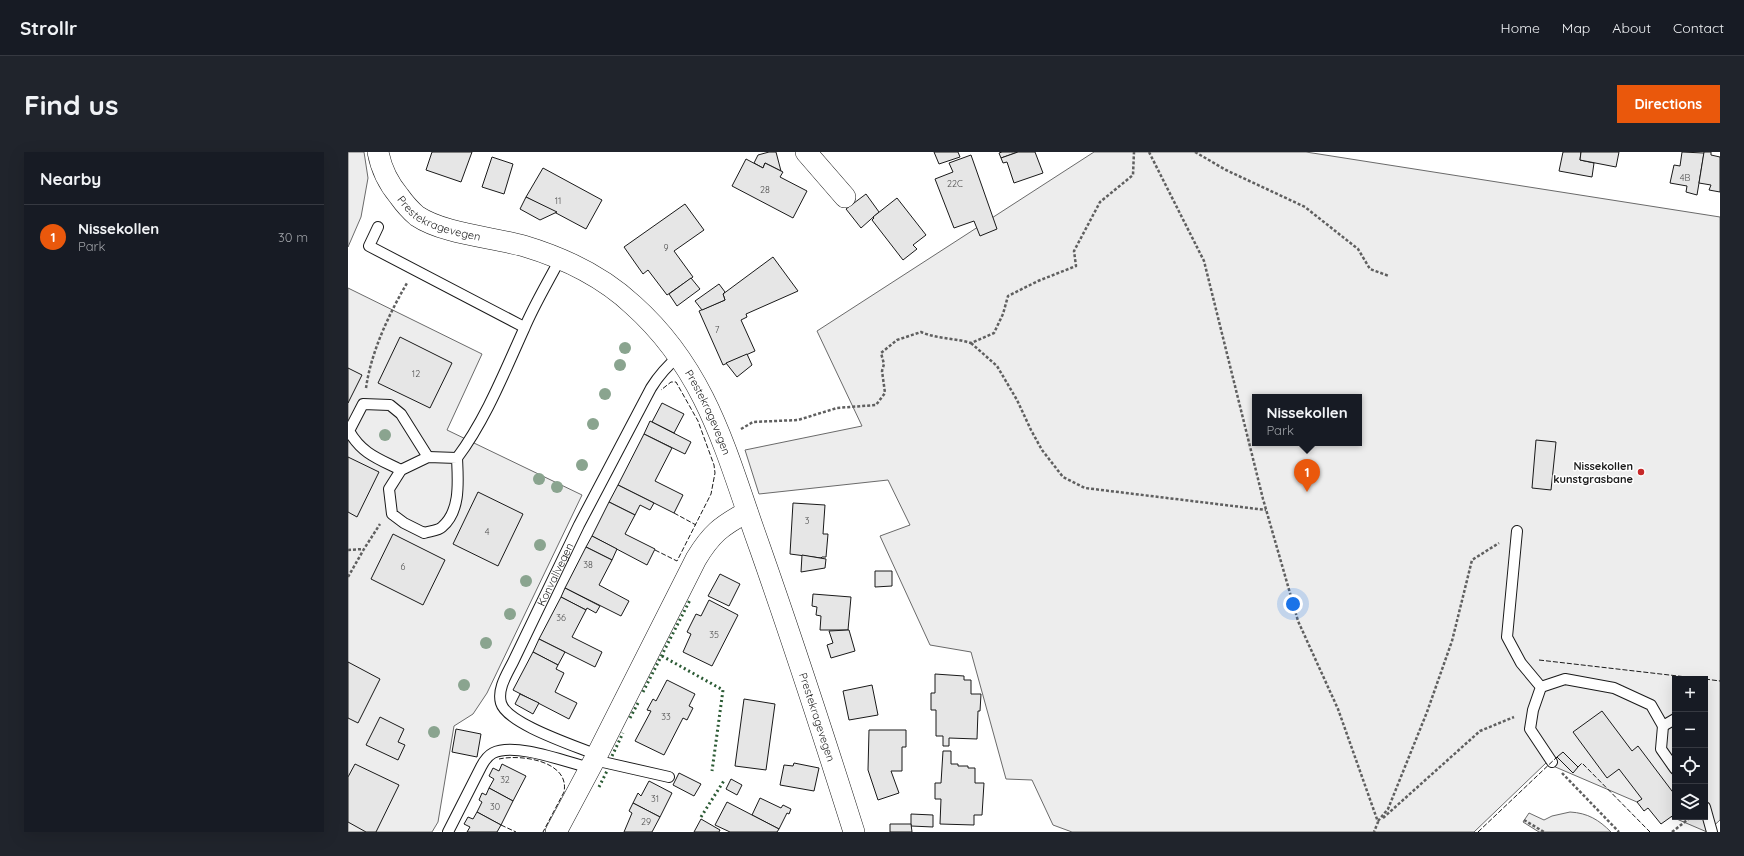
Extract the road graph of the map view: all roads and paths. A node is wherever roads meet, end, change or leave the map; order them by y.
1 (378, 152) edge
2 (806, 152) edge
3 (1134, 152) edge
4 (1149, 152) edge
5 (1195, 152) edge
6 (845, 197) dead end
7 (378, 227) dead end
8 (560, 259) junction
9 (415, 269) junction
10 (1389, 276) dead end
11 (524, 327) junction
12 (971, 343) junction
13 (679, 356) junction
14 (363, 404) junction
15 (723, 439) junction
16 (428, 456) junction
17 (457, 458) junction
18 (401, 470) junction
19 (1266, 510) junction
20 (747, 512) junction
21 (392, 514) junction
22 (1517, 531) joint
23 (364, 549) junction
24 (348, 550) edge
25 (348, 577) edge
26 (1541, 687) junction
27 (1533, 710) junction
28 (1672, 721) edge
29 (1663, 726) junction
30 (594, 761) junction
31 (1552, 762) joint
32 (1672, 764) edge
33 (669, 777) dead end
34 (1708, 818) edge
35 (1524, 820) dead end
36 (1688, 820) edge
37 (1378, 822) junction
38 (448, 832) edge
39 (556, 832) edge
40 (854, 832) edge
41 (1374, 832) edge
42 (1544, 832) edge
43 (1619, 832) edge
44 (1672, 832) edge
45 (1712, 832) edge

1 - 8 street, Prestekragevegen
2 - 6 street
3 - 12 path
4 - 19 path
5 - 10 path
7 - 9 lane
8 - 11 lane
8 - 13 street, Prestekragevegen
9 - 11 lane
9 - 14 path
11 - 17 lane
12 - 15 path
12 - 19 path
13 - 15 street, Prestekragevegen
13 - 30 lane, Konvallvegen
14 - 16 lane
14 - 18 lane
15 - 20 street, Prestekragevegen
16 - 17 lane
16 - 18 lane
17 - 21 lane
18 - 21 lane
19 - 37 path
20 - 30 street
20 - 40 street, Prestekragevegen
21 - 23 path
22 - 26 lane
22 - 37 path
23 - 24 path
23 - 25 path
26 - 27 lane
26 - 29 lane
27 - 31 lane
27 - 37 path
28 - 29 lane
29 - 32 lane
30 - 33 lane
30 - 38 lane
30 - 39 street
31 - 43 path
34 - 45 lane
35 - 42 path
36 - 44 path
37 - 41 path

